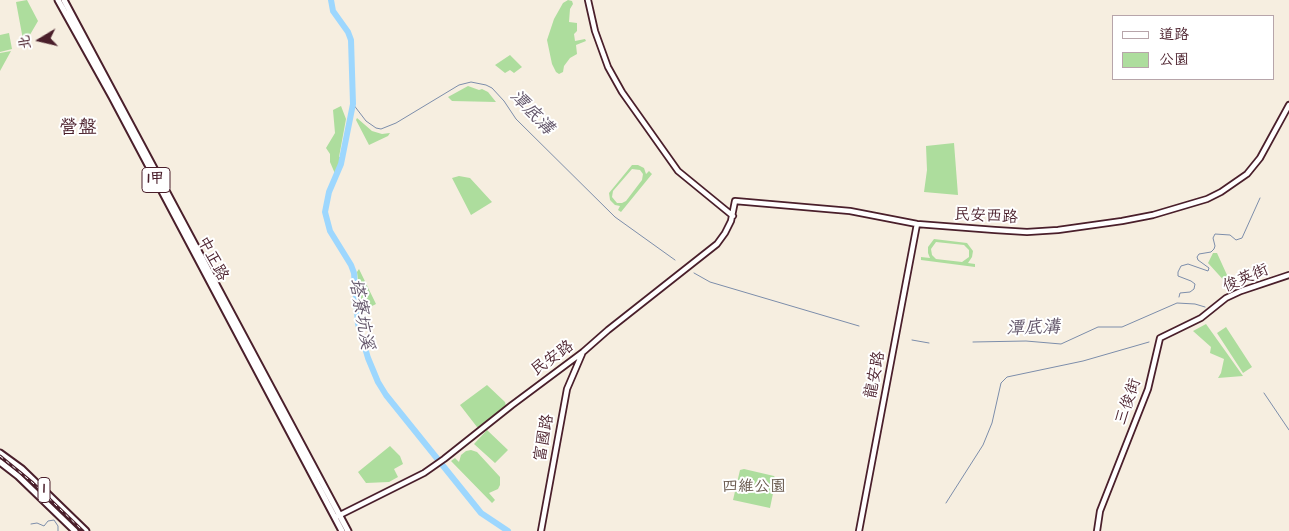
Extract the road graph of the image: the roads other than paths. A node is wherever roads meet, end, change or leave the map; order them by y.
1 (58, 0) edge
2 (64, 0) edge
3 (588, 0) edge
4 (1289, 105) edge
5 (733, 216) junction
6 (917, 224) junction
7 (1289, 275) edge
8 (675, 277) joint
9 (1214, 308) joint
10 (583, 352) junction
11 (0, 453) edge
12 (0, 462) edge
13 (337, 516) junction
14 (75, 531) edge
15 (86, 531) edge
16 (342, 531) edge
17 (348, 531) edge
18 (540, 531) edge
19 (859, 531) edge
20 (1097, 531) edge

1 - 13 main road, 中正路 / 1甲
2 - 13 main road, 中正路 / 1甲
3 - 5 street
4 - 6 street, 民安西路
5 - 6 street, 民安西路
5 - 8 street, 民安西路
6 - 19 street, 龍安路
7 - 9 street, 俊英街
8 - 10 street, 民安路
9 - 20 street, 三俊街
10 - 13 street, 民安路
10 - 18 street, 富國路
11 - 15 main road, 1
12 - 14 main road, 1
13 - 16 main road, 中正路 / 1甲
13 - 17 main road, 中正路 / 1甲

